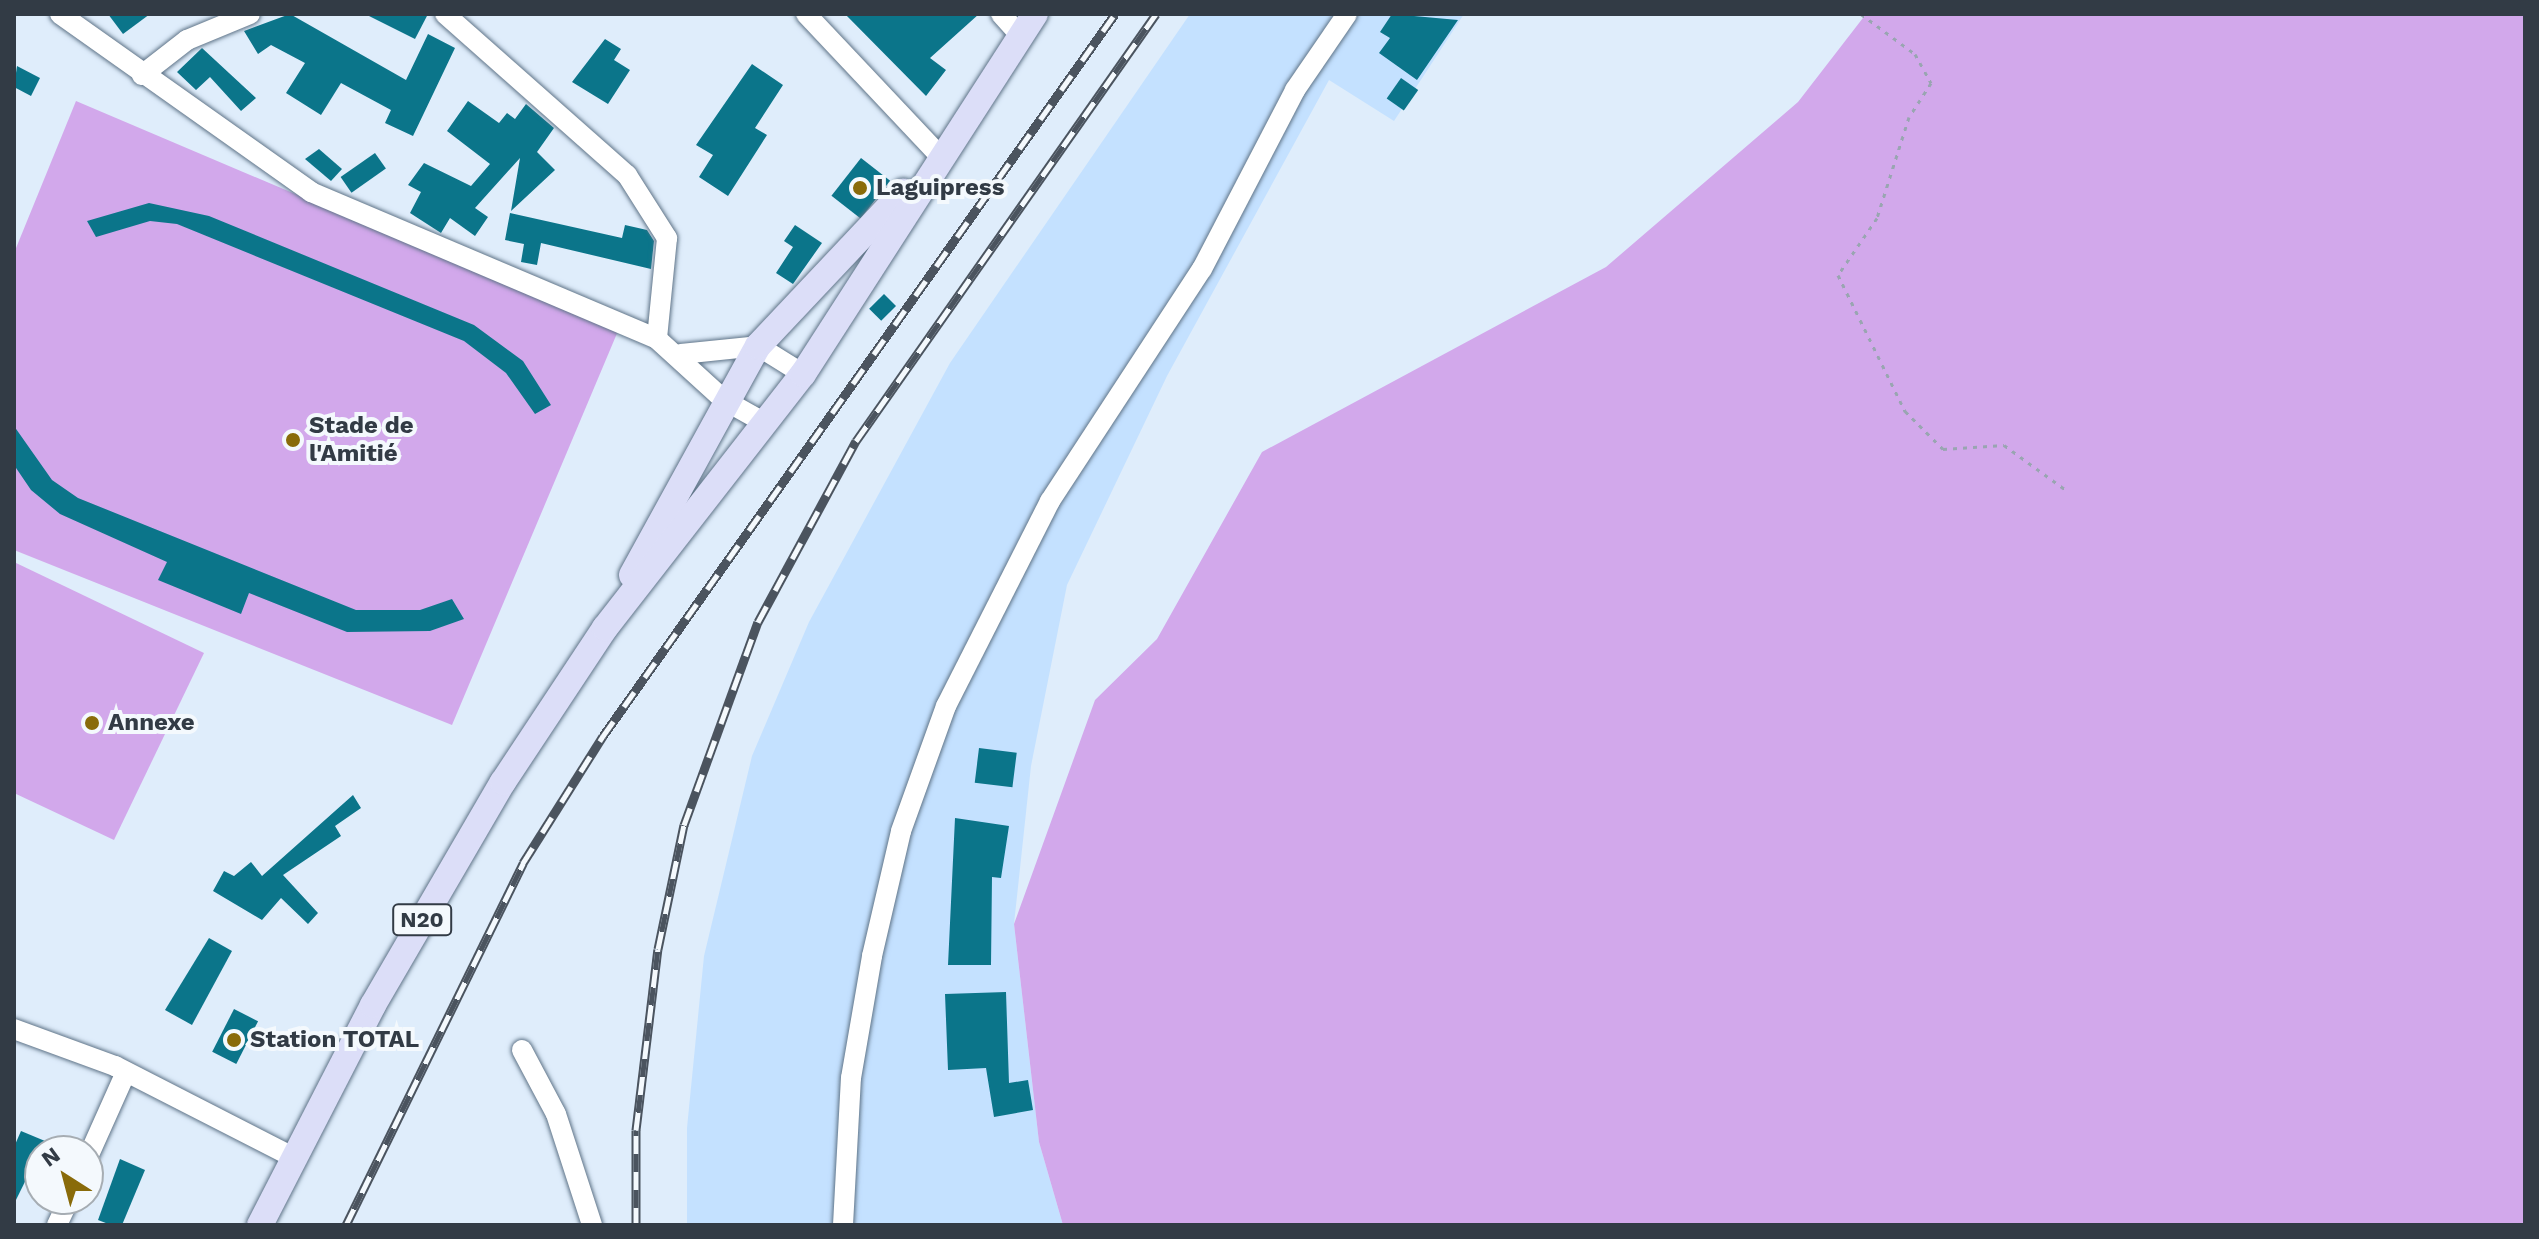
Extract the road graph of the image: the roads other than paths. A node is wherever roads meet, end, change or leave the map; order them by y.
1 (60, 14) edge
2 (250, 14) edge
3 (445, 14) edge
4 (806, 14) edge
5 (1001, 14) edge
6 (1347, 14) edge
7 (1028, 25) edge
8 (142, 75) junction
9 (939, 155) junction
10 (657, 339) junction
11 (758, 346) junction
12 (681, 354) junction
13 (803, 374) junction
14 (724, 400) junction
15 (767, 424) junction
16 (605, 628) junction
17 (14, 1029) edge
18 (522, 1050) dead end
19 (126, 1072) junction
20 (98, 1135) edge
21 (293, 1157) junction
22 (260, 1225) edge
23 (592, 1225) edge
24 (843, 1225) edge

1 - 8 street
2 - 8 street
3 - 10 street
4 - 9 street
5 - 7 street
6 - 24 street
7 - 9 main road
8 - 10 street
9 - 11 main road, N20
9 - 13 main road, N20
10 - 12 street
11 - 12 street
11 - 13 street
11 - 14 main road, N20
12 - 14 street
13 - 15 main road, N20
14 - 15 street
14 - 16 main road, N20
15 - 16 main road, N20
16 - 21 main road, N20
17 - 19 street
18 - 23 street
19 - 20 street
19 - 21 street
21 - 22 main road, N20

